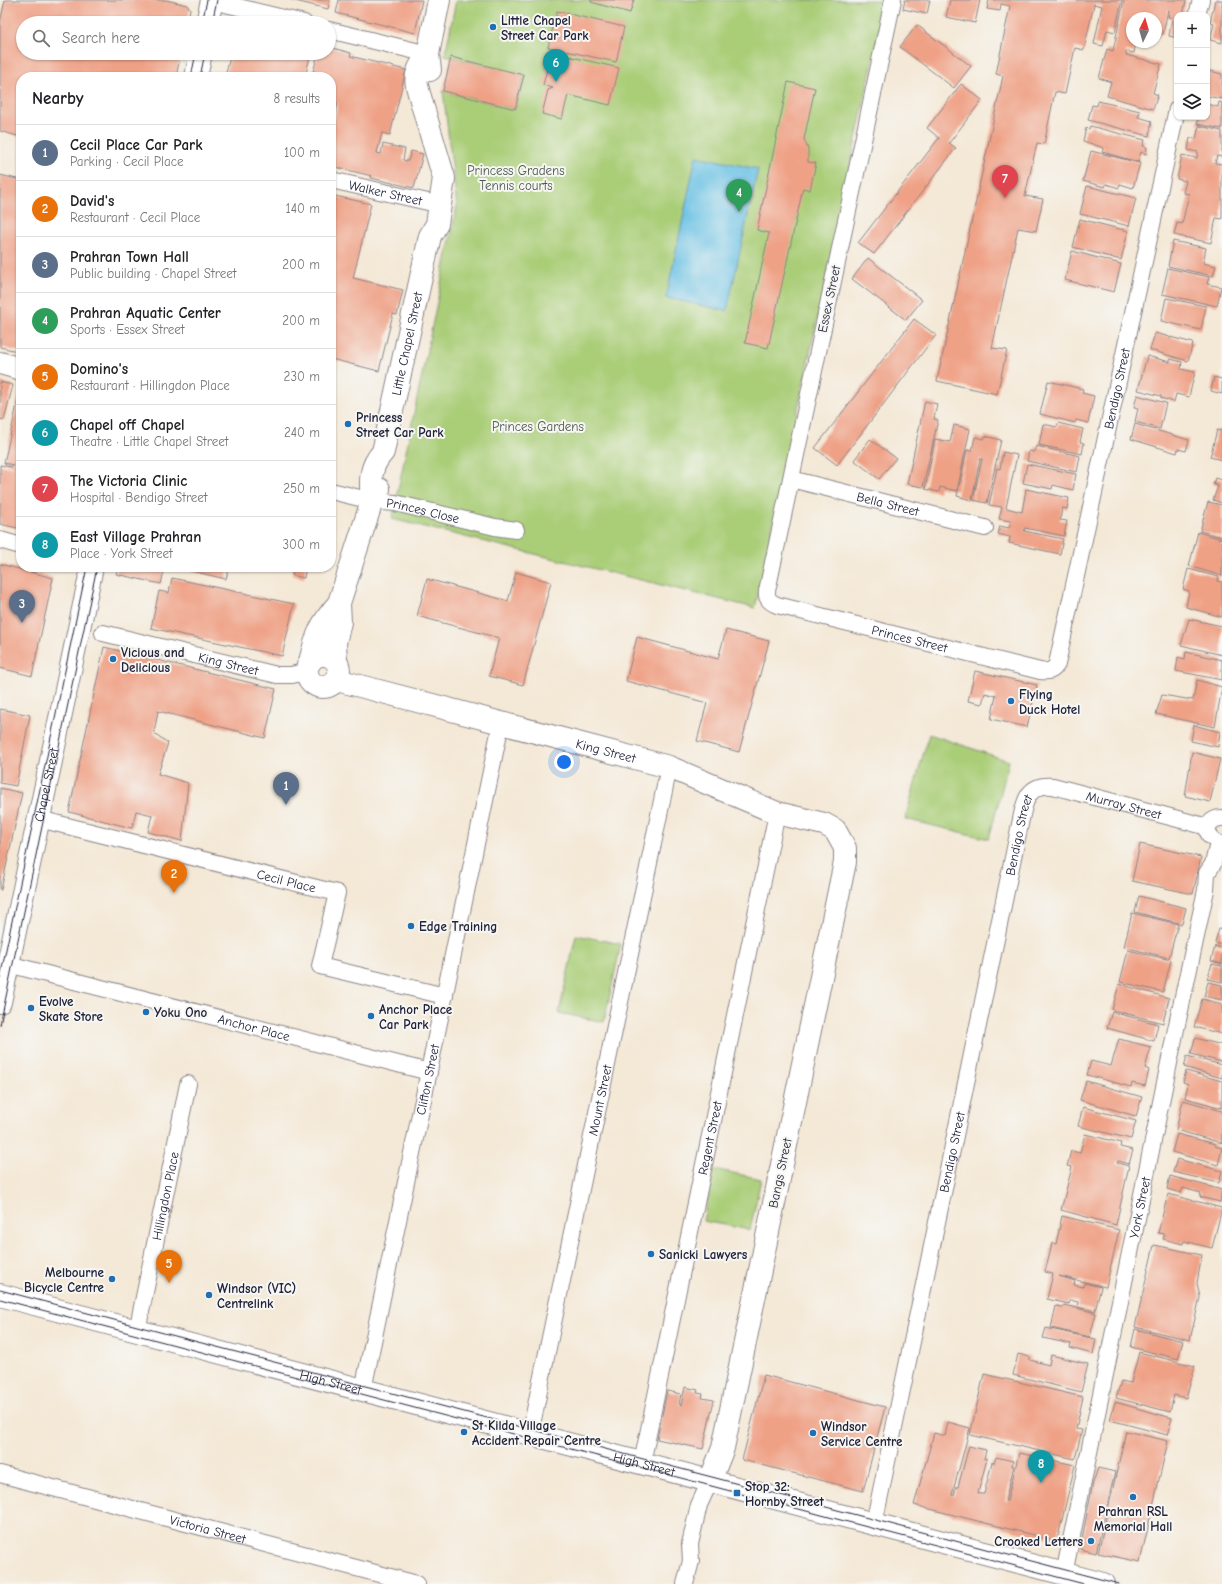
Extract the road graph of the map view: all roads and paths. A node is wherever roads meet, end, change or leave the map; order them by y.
1 (211, 0) edge
2 (439, 0) edge
3 (893, 0) edge
4 (1201, 0) edge
5 (1198, 12) edge
6 (208, 16) edge
7 (276, 16) edge
8 (336, 32) edge
9 (428, 54) junction
10 (200, 60) edge
11 (197, 72) edge
12 (1175, 120) edge
13 (336, 181) edge
14 (435, 204) junction
15 (0, 363) edge
16 (16, 368) edge
17 (791, 479) junction
18 (336, 492) edge
19 (372, 501) junction
20 (985, 528) dead end
21 (516, 530) dead end
22 (0, 540) edge
23 (16, 545) edge
24 (91, 572) edge
25 (768, 598) joint
26 (339, 603) junction
27 (103, 633) dead end
28 (309, 666) junction
29 (1054, 669) joint
30 (336, 670) junction
31 (502, 723) junction
32 (669, 768) junction
33 (1039, 786) joint
34 (777, 813) junction
35 (1222, 818) edge
36 (39, 819) junction
37 (1208, 827) junction
38 (1220, 843) edge
39 (845, 862) joint
40 (8, 964) junction
41 (445, 996) junction
42 (0, 1002) edge
43 (430, 1072) junction
44 (188, 1084) dead end
45 (0, 1295) edge
46 (137, 1331) junction
47 (363, 1390) junction
48 (530, 1434) junction
49 (642, 1463) junction
50 (0, 1474) edge
51 (710, 1481) junction
52 (874, 1524) junction
53 (1064, 1574) junction
54 (417, 1584) edge
55 (685, 1584) edge
56 (1103, 1584) edge

1 - 6 street
1 - 7 street
2 - 9 street, Little Chapel Street
3 - 17 street, Essex Street
4 - 5 street
8 - 9 street
9 - 14 street, Little Chapel Street
10 - 11 street
12 - 29 street, Bendigo Street
13 - 14 street, Walker Street
14 - 19 street, Little Chapel Street
15 - 16 street
17 - 20 street, Bella Street
17 - 25 street, Essex Street
18 - 19 street, Princes Close
19 - 21 street, Princes Close
19 - 26 street, Little Chapel Street
22 - 23 street
24 - 36 street, Chapel Street
25 - 29 street, Princes Street
26 - 28 street, Little Chapel Street
26 - 30 street, Little Chapel Street
27 - 28 street, King Street
28 - 30 street
28 - 30 street
30 - 31 street, King Street
31 - 32 street, King Street
31 - 41 street, Clifton Street
32 - 34 street, King Street
32 - 48 street, Mount Street
33 - 37 street, Murray Street
33 - 52 street, Bendigo Street
34 - 39 street, King Street
34 - 49 street, Regent Street
35 - 37 street
36 - 40 street, Chapel Street
36 - 41 street, Cecil Place
37 - 38 street
38 - 53 street, York Street
39 - 51 street, Bangs Street
40 - 42 street, Chapel Street
40 - 43 street, Anchor Place
41 - 43 street, Clifton Street
43 - 47 street, Clifton Street
44 - 46 street, Hillingdon Place
45 - 46 street, High Street
46 - 47 street, High Street
47 - 48 street, High Street
48 - 49 street, High Street
49 - 51 street, High Street
50 - 54 street, Victoria Street
51 - 52 street, High Street
51 - 55 street
52 - 53 street, High Street
53 - 56 street, High Street

